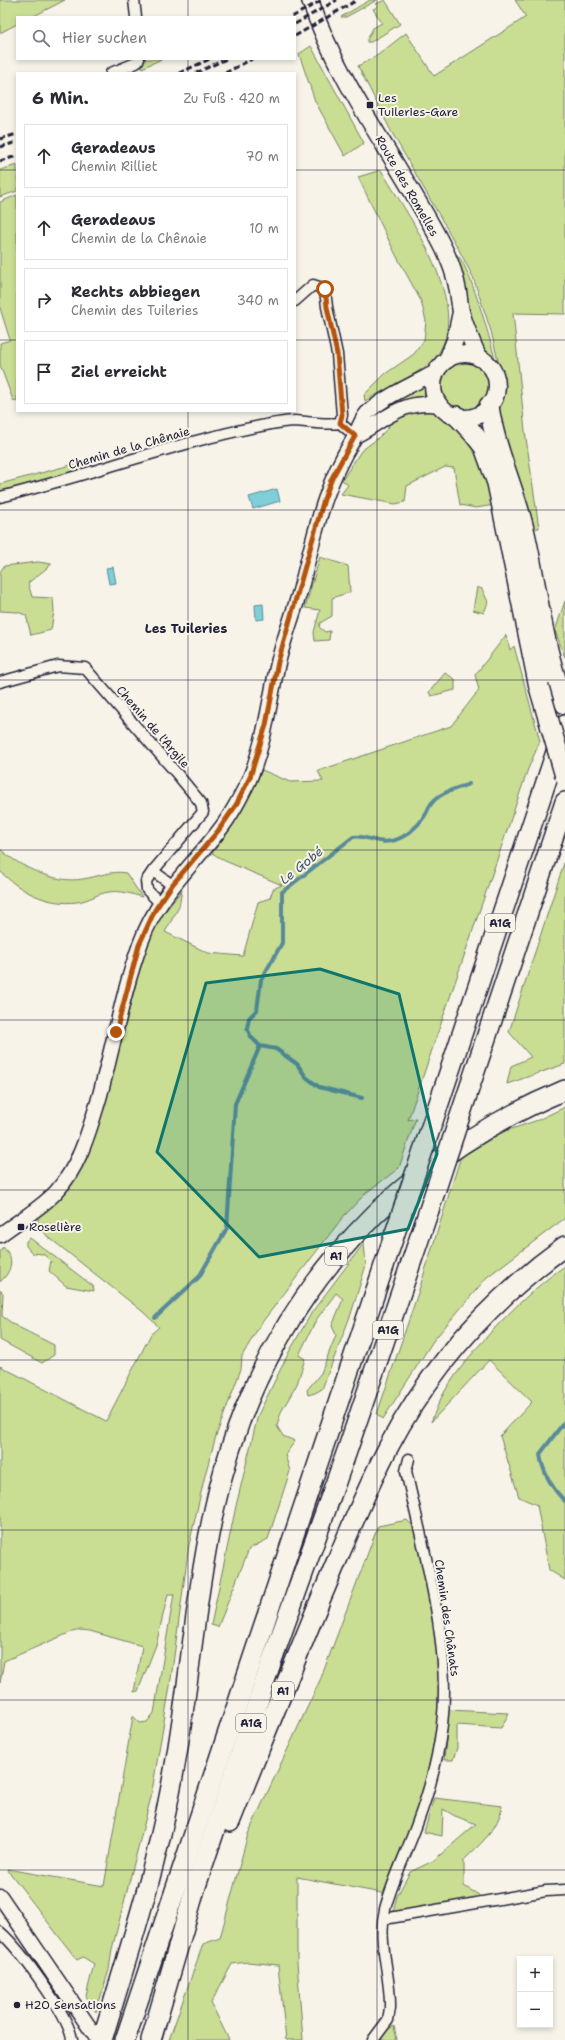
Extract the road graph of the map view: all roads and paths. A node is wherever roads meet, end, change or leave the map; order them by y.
1 (134, 0) edge
2 (310, 0) edge
3 (136, 16) edge
4 (138, 60) edge
5 (114, 72) edge
6 (296, 300) edge
7 (461, 311) junction
8 (479, 358) junction
9 (447, 360) junction
10 (436, 372) junction
11 (440, 405) junction
12 (489, 406) junction
13 (457, 416) junction
14 (340, 423) junction
15 (355, 436) junction
16 (0, 497) edge
17 (0, 682) edge
18 (565, 704) edge
19 (565, 725) edge
20 (565, 776) edge
21 (565, 802) edge
22 (153, 871) junction
23 (172, 885) junction
24 (160, 903) junction
25 (565, 1090) edge
26 (16, 1222) junction
27 (0, 1224) edge
28 (0, 1235) edge
29 (565, 1246) edge
30 (409, 1459) dead end
31 (565, 1890) edge
32 (0, 1896) edge
33 (384, 1919) junction
34 (0, 1932) edge
35 (164, 1998) junction
36 (102, 2036) edge
37 (72, 2040) edge
38 (125, 2040) edge
39 (151, 2040) edge
40 (373, 2040) edge

1 - 3 street
2 - 7 main road, Route des Romelles
4 - 5 street
6 - 14 street
7 - 8 main road, Route des Romelles
7 - 9 main road, Route des Romelles
8 - 9 main road
8 - 12 main road
9 - 10 main road
10 - 11 main road
10 - 15 street
11 - 13 main road
11 - 15 street
12 - 13 main road
12 - 18 highway
13 - 20 highway, bridge
14 - 15 street
14 - 16 street, Chemin de la Chênaie
15 - 23 street
17 - 22 street, Chemin de l'Argile
19 - 38 highway, A1G, bridge
21 - 35 highway, A1G, bridge
22 - 23 street
22 - 24 street, Chemin de l'Argile
23 - 24 street
24 - 26 street
25 - 36 highway, A1
26 - 27 street
26 - 28 street
29 - 35 highway, A1
30 - 33 street, Chemin des Chânats
31 - 33 street
32 - 36 street
33 - 40 street, Chemin des Chânats
34 - 37 street
35 - 39 highway, A1

